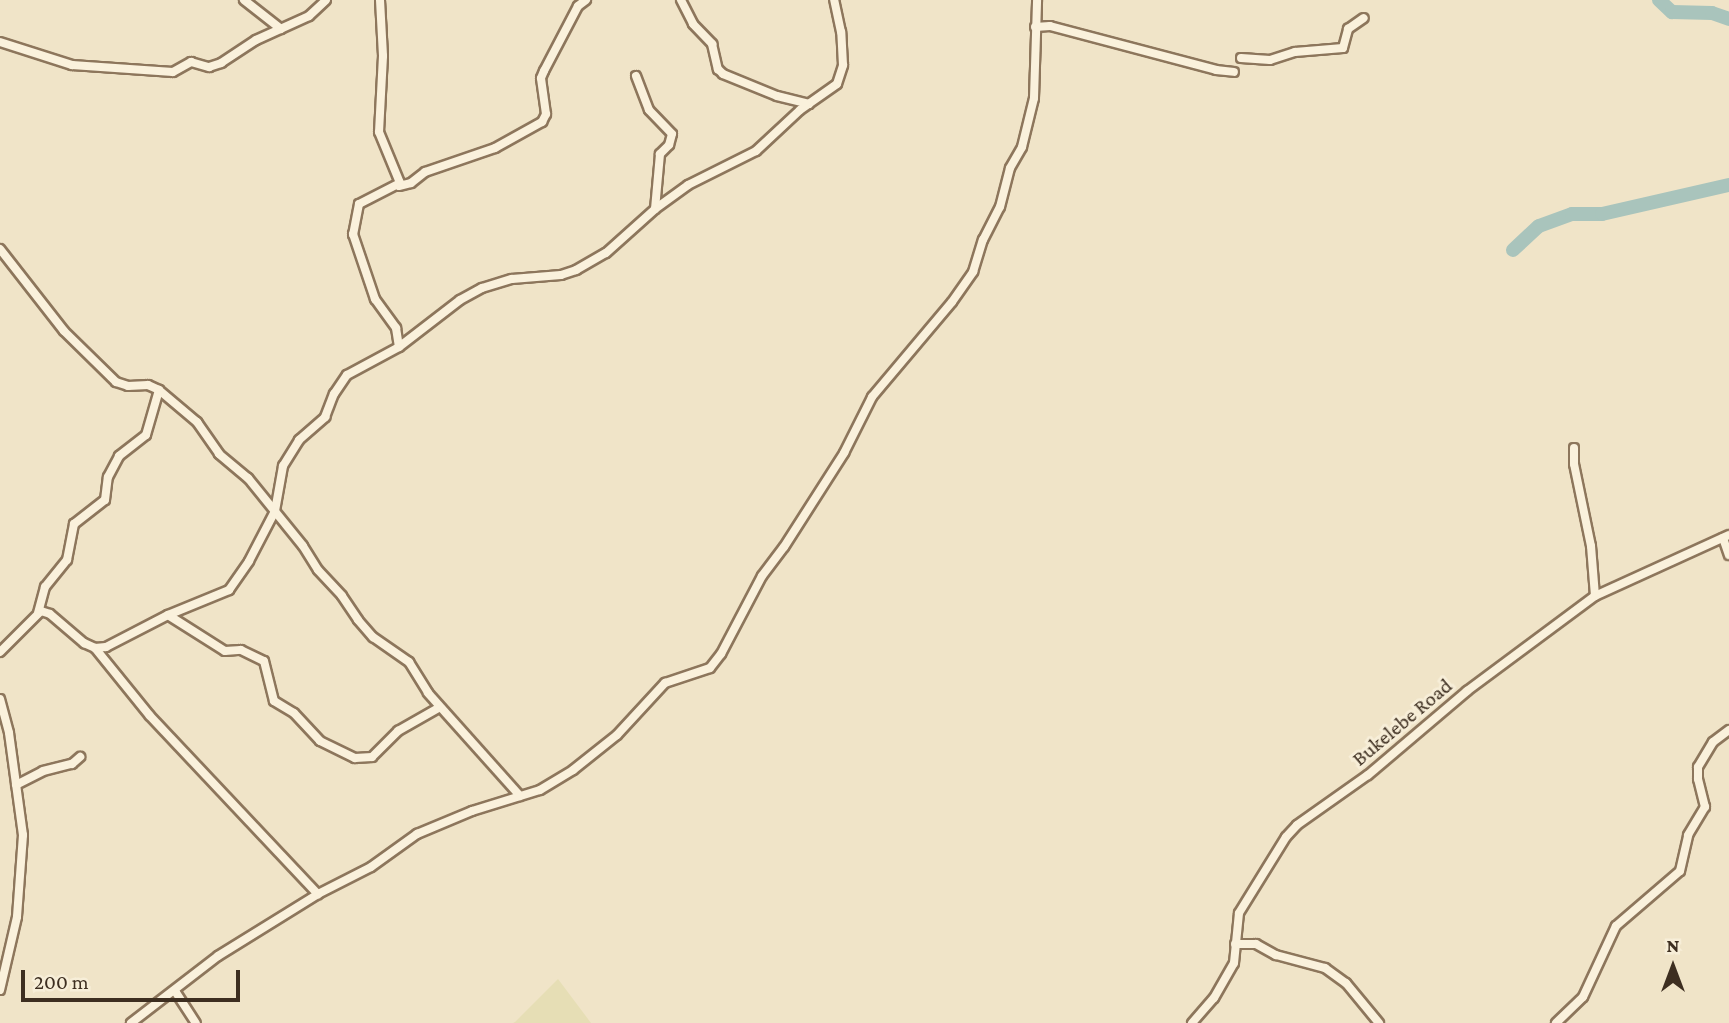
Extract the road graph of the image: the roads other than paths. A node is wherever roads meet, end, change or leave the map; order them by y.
1 (244, 0) edge
2 (326, 0) edge
3 (380, 0) edge
4 (586, 0) edge
5 (681, 0) edge
6 (834, 0) edge
7 (1037, 0) edge
8 (1364, 18) dead end
9 (1035, 27) junction
10 (281, 29) junction
11 (0, 42) edge
12 (1241, 58) dead end
13 (1234, 72) dead end
14 (636, 76) dead end
15 (809, 104) junction
16 (399, 186) junction
17 (655, 209) junction
18 (0, 249) edge
19 (399, 346) junction
20 (159, 390) junction
21 (1574, 448) dead end
22 (275, 511) junction
23 (1726, 536) edge
24 (1729, 555) edge
25 (1595, 596) junction
26 (38, 612) junction
27 (168, 615) junction
28 (95, 648) junction
29 (0, 652) edge
30 (0, 699) edge
31 (440, 707) junction
32 (1729, 730) edge
33 (80, 757) dead end
34 (16, 785) junction
35 (520, 796) junction
36 (318, 894) junction
37 (1235, 944) junction
38 (0, 990) edge
39 (175, 991) junction
40 (131, 1023) edge
41 (197, 1023) edge
42 (1192, 1023) edge
43 (1379, 1023) edge
44 (1556, 1023) edge

1 - 10 street
2 - 10 street
3 - 16 street
4 - 16 street
5 - 15 street
6 - 15 street
7 - 9 street
8 - 12 street
9 - 13 street
9 - 35 street
10 - 11 street
14 - 17 street
15 - 17 street
16 - 19 street
17 - 19 street
18 - 20 street
19 - 22 street
20 - 22 street
20 - 26 street
21 - 25 street
22 - 27 street
22 - 31 street
23 - 24 street
23 - 25 street, Bukelebe Road
25 - 37 street, Bukelebe Road
26 - 28 street
26 - 29 street
27 - 28 street
27 - 31 street
28 - 36 street
30 - 34 street
31 - 35 street
32 - 44 street
33 - 34 street
34 - 38 street
35 - 36 street
36 - 39 street
37 - 42 street, Bukelebe Road
37 - 43 street
39 - 40 street
39 - 41 street

